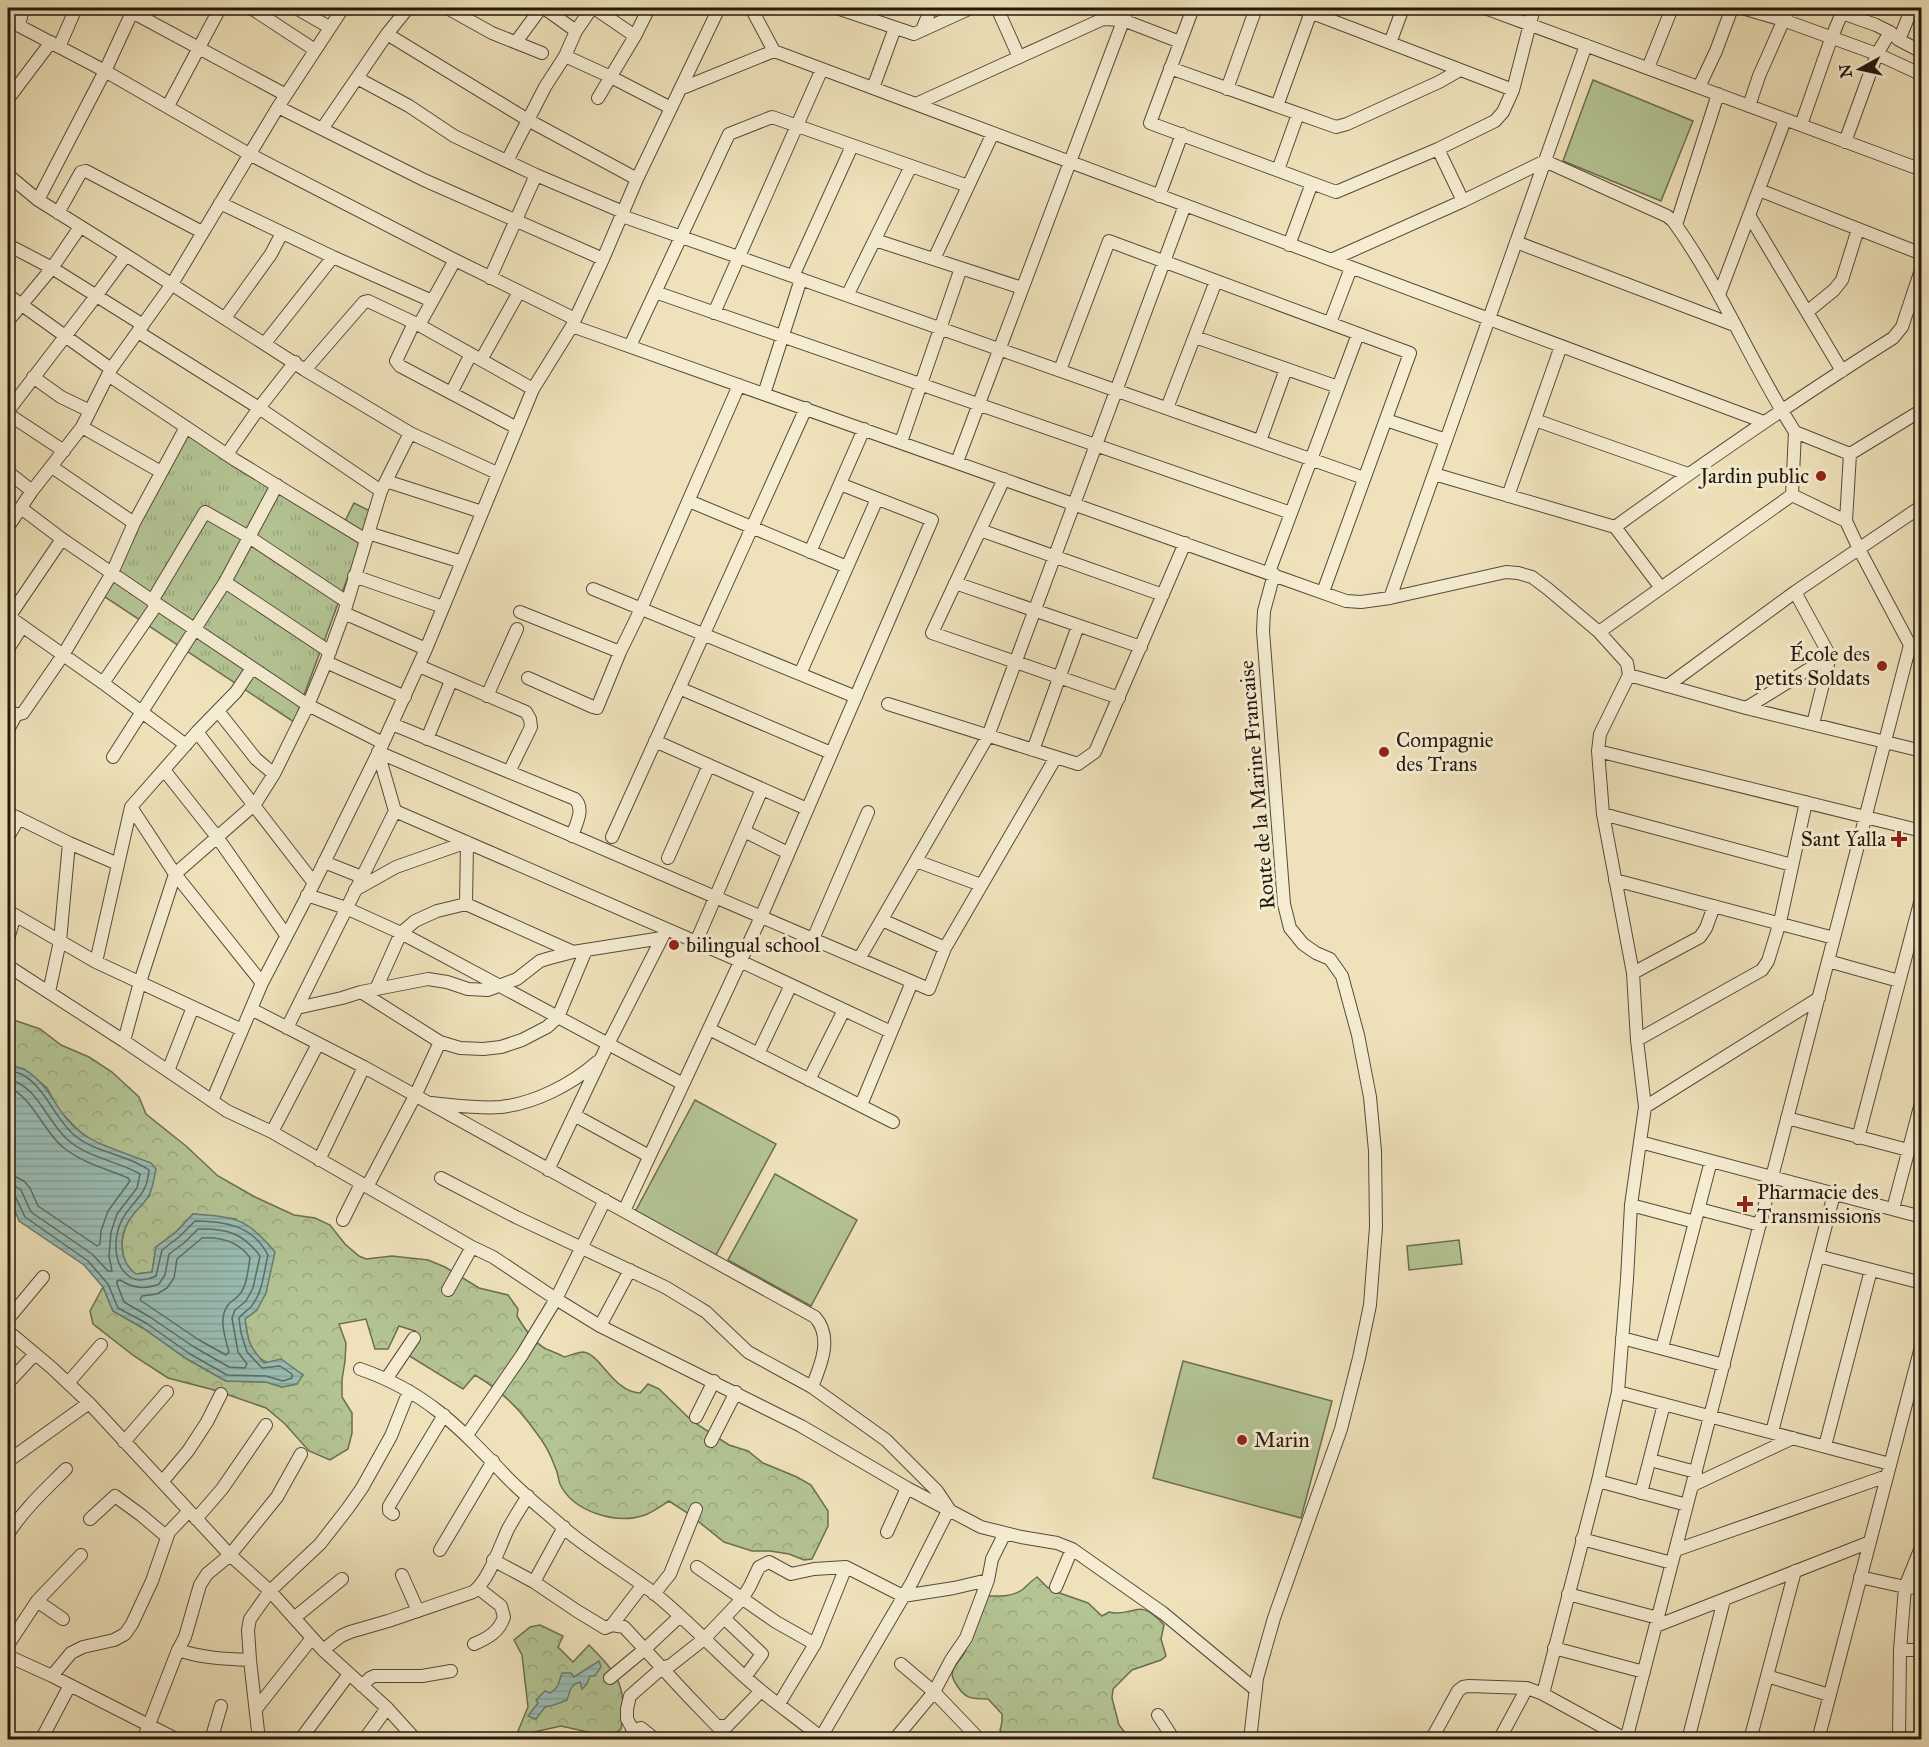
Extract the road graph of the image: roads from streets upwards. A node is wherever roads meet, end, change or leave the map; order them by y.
1 (23, 8) edge
2 (76, 8) edge
3 (220, 8) edge
4 (251, 8) edge
5 (296, 8) edge
6 (343, 8) edge
7 (408, 8) edge
8 (447, 8) edge
9 (542, 8) edge
10 (650, 8) edge
11 (719, 8) edge
12 (752, 8) edge
13 (837, 8) edge
14 (931, 8) edge
15 (971, 8) edge
16 (997, 8) edge
17 (1128, 8) edge
18 (1193, 8) edge
19 (1256, 8) edge
20 (1402, 8) edge
21 (1485, 8) edge
22 (1534, 8) edge
23 (1672, 8) edge
24 (1732, 8) edge
25 (1742, 8) edge
26 (1789, 8) edge
27 (1912, 8) edge
28 (133, 10) edge
29 (1305, 10) edge
30 (1843, 10) edge
31 (865, 12) edge
32 (1123, 20) junction
33 (1783, 20) junction
34 (13, 23) edge
35 (1529, 24) junction
36 (329, 27) junction
37 (895, 28) junction
38 (922, 30) junction
39 (576, 31) junction
40 (387, 34) junction
41 (635, 36) junction
42 (1894, 36) junction
43 (1831, 39) junction
44 (516, 42) junction
45 (1180, 42) junction
46 (1390, 43) junction
47 (55, 45) junction
48 (1586, 45) junction
49 (199, 48) junction
50 (315, 50) junction
51 (774, 51) junction
52 (1922, 52) edge
53 (542, 53) dead end
54 (1877, 54) junction
55 (565, 56) junction
56 (1019, 57) junction
57 (1922, 66) edge
58 (1170, 68) junction
59 (1648, 68) junction
60 (822, 69) junction
61 (1460, 70) junction
62 (105, 71) junction
63 (611, 77) junction
64 (357, 78) junction
65 (1699, 87) junction
66 (873, 88) junction
67 (1227, 89) junction
68 (680, 90) junction
69 (1513, 90) junction
70 (1718, 94) junction
71 (286, 95) junction
72 (598, 98) dead end
73 (8, 99) edge
74 (916, 105) junction
75 (168, 106) junction
76 (1277, 106) junction
77 (1749, 106) junction
78 (278, 107) junction
79 (671, 108) junction
80 (1298, 114) junction
81 (528, 120) junction
82 (1785, 120) junction
83 (796, 126) junction
84 (1801, 126) junction
85 (322, 129) junction
86 (993, 134) junction
87 (1182, 134) junction
88 (1845, 142) junction
89 (852, 146) junction
90 (1438, 149) junction
91 (249, 154) junction
92 (1545, 160) junction
93 (507, 161) junction
94 (1069, 162) junction
95 (911, 166) junction
96 (1278, 170) junction
97 (1922, 170) edge
98 (8, 175) edge
99 (536, 175) junction
100 (637, 179) junction
101 (1312, 183) junction
102 (968, 186) junction
103 (1759, 190) junction
104 (1159, 196) junction
105 (38, 200) junction
106 (1464, 201) junction
107 (220, 203) junction
108 (1185, 205) junction
109 (58, 213) junction
110 (622, 214) junction
111 (1749, 215) junction
112 (515, 221) junction
113 (1676, 225) junction
114 (80, 227) junction
115 (1857, 229) junction
116 (202, 232) junction
117 (282, 233) junction
118 (681, 237) junction
119 (875, 240) junction
120 (1516, 242) junction
121 (1289, 244) junction
122 (8, 251) edge
123 (1922, 254) edge
124 (126, 255) junction
125 (738, 256) junction
126 (333, 257) junction
127 (603, 259) junction
128 (934, 259) junction
129 (455, 260) junction
130 (1331, 260) junction
131 (1164, 262) junction
132 (1922, 267) edge
133 (52, 268) junction
134 (962, 268) junction
135 (1351, 268) junction
136 (797, 277) junction
137 (490, 278) junction
138 (1216, 281) junction
139 (172, 284) junction
140 (1022, 288) junction
141 (519, 292) junction
142 (655, 292) junction
143 (848, 294) junction
144 (1719, 295) junction
145 (8, 296) edge
146 (96, 296) junction
147 (432, 301) junction
148 (19, 304) junction
149 (1807, 312) junction
150 (714, 313) junction
151 (225, 318) junction
152 (1489, 319) junction
153 (8, 321) edge
154 (573, 322) junction
155 (1330, 323) junction
156 (417, 324) junction
157 (1734, 325) junction
158 (141, 328) junction
159 (941, 328) junction
160 (1358, 334) junction
161 (65, 336) junction
162 (782, 336) junction
163 (1195, 337) junction
164 (266, 343) junction
165 (630, 346) junction
166 (1561, 346) junction
167 (999, 349) junction
168 (476, 357) junction
169 (300, 366) junction
170 (1286, 369) junction
171 (1060, 370) junction
172 (1842, 371) junction
173 (109, 372) junction
174 (33, 377) junction
175 (739, 385) junction
176 (921, 385) junction
177 (1338, 387) junction
178 (533, 389) junction
179 (1116, 390) junction
180 (450, 393) junction
181 (764, 393) junction
182 (979, 404) junction
183 (259, 408) junction
184 (806, 408) junction
185 (1167, 408) junction
186 (1781, 410) junction
187 (1922, 410) edge
188 (90, 411) junction
189 (8, 412) edge
190 (1386, 420) junction
191 (1535, 420) junction
192 (1764, 422) junction
193 (82, 427) junction
194 (186, 427) junction
195 (517, 428) junction
196 (864, 429) junction
197 (1795, 432) junction
198 (410, 433) junction
199 (1446, 440) junction
200 (1260, 441) junction
201 (901, 442) junction
202 (1095, 445) junction
203 (64, 451) junction
204 (226, 454) junction
205 (1850, 454) junction
206 (1311, 459) junction
207 (957, 462) junction
208 (52, 467) junction
209 (161, 472) junction
210 (497, 473) junction
211 (1434, 474) junction
212 (1688, 474) junction
213 (1364, 477) junction
214 (10, 478) edge
215 (1004, 479) junction
216 (840, 484) junction
217 (277, 485) junction
218 (383, 486) junction
219 (32, 491) junction
220 (1792, 495) junction
221 (1508, 496) junction
222 (877, 499) junction
223 (689, 501) junction
224 (1074, 504) junction
225 (1921, 507) edge
226 (21, 508) junction
227 (482, 512) junction
228 (1291, 513) junction
229 (1846, 521) junction
230 (135, 523) junction
231 (752, 527) junction
232 (1615, 527) junction
233 (8, 528) edge
234 (980, 530) junction
235 (367, 536) junction
236 (249, 537) junction
237 (62, 539) junction
238 (1185, 543) junction
239 (1859, 549) junction
240 (810, 552) junction
241 (1054, 556) junction
242 (462, 562) junction
243 (847, 567) junction
244 (112, 573) junction
245 (1272, 573) junction
246 (354, 576) junction
247 (225, 582) junction
248 (955, 584) junction
249 (1661, 588) junction
250 (593, 589) dead end
251 (1323, 592) junction
252 (1796, 592) junction
253 (1163, 595) junction
254 (1390, 598) junction
255 (154, 602) junction
256 (345, 607) junction
257 (443, 607) junction
258 (641, 609) junction
259 (1034, 610) junction
260 (520, 612) dead end
261 (8, 616) edge
262 (1078, 626) junction
263 (22, 627) junction
264 (195, 630) junction
265 (517, 630) dead end
266 (1599, 632) junction
267 (704, 635) junction
268 (1916, 646) edge
269 (1141, 647) junction
270 (8, 649) edge
271 (426, 649) junction
272 (620, 652) junction
273 (63, 655) junction
274 (1830, 656) junction
275 (328, 657) junction
276 (1015, 662) junction
277 (418, 666) junction
278 (252, 668) junction
279 (800, 674) junction
280 (1629, 675) junction
281 (1059, 677) junction
282 (528, 678) dead end
283 (451, 681) junction
284 (104, 683) junction
285 (1667, 686) junction
286 (679, 688) junction
287 (487, 696) junction
288 (405, 697) junction
289 (856, 697) junction
290 (1119, 698) junction
291 (888, 704) dead end
292 (308, 705) junction
293 (1746, 708) junction
294 (218, 711) junction
295 (12, 712) edge
296 (142, 712) junction
297 (392, 724) junction
298 (1814, 724) junction
299 (8, 730) edge
300 (197, 732) junction
301 (988, 736) junction
302 (427, 739) junction
303 (655, 741) junction
304 (1885, 742) junction
305 (186, 745) junction
306 (380, 748) junction
307 (1033, 750) junction
308 (1598, 751) junction
309 (1922, 751) edge
310 (831, 753) junction
311 (113, 757) dead end
312 (1056, 757) junction
313 (709, 765) junction
314 (164, 770) junction
315 (508, 772) junction
316 (274, 774) junction
317 (762, 789) junction
318 (1806, 802) junction
319 (255, 804) junction
320 (130, 807) junction
321 (807, 809) junction
322 (395, 811) junction
323 (868, 812) dead end
324 (8, 813) edge
325 (1603, 814) junction
326 (1866, 816) junction
327 (20, 818) junction
328 (744, 831) junction
329 (1922, 831) edge
330 (572, 836) junction
331 (8, 837) edge
332 (217, 837) junction
333 (612, 837) dead end
334 (69, 843) junction
335 (467, 843) junction
336 (788, 853) junction
337 (668, 858) dead end
338 (916, 861) junction
339 (324, 862) junction
340 (118, 864) junction
341 (1792, 865) junction
342 (175, 874) junction
343 (362, 877) junction
344 (1615, 880) junction
345 (314, 883) junction
346 (981, 885) junction
347 (356, 890) junction
348 (307, 895) junction
349 (716, 897) junction
350 (1921, 898) edge
351 (466, 904) junction
352 (1714, 906) junction
353 (346, 908) junction
354 (11, 913) edge
355 (761, 917) junction
356 (882, 920) junction
357 (1780, 922) junction
358 (401, 933) junction
359 (664, 934) junction
360 (286, 935) junction
361 (1834, 938) junction
362 (8, 939) edge
363 (813, 939) junction
364 (60, 941) junction
365 (696, 942) junction
366 (945, 948) junction
367 (586, 950) junction
368 (573, 952) junction
369 (859, 959) junction
370 (740, 961) junction
371 (1828, 961) junction
372 (96, 962) junction
373 (8, 966) edge
374 (1633, 973) junction
375 (1899, 981) junction
376 (140, 982) junction
377 (912, 982) junction
378 (262, 983) junction
379 (791, 985) junction
380 (499, 986) junction
381 (376, 989) junction
382 (49, 992) junction
383 (361, 992) junction
384 (1819, 998) junction
385 (193, 1007) junction
386 (297, 1008) junction
387 (251, 1009) junction
388 (844, 1010) junction
389 (558, 1017) junction
390 (287, 1028) junction
391 (709, 1029) junction
392 (242, 1030) junction
393 (891, 1032) junction
394 (1637, 1040) junction
395 (124, 1041) junction
396 (440, 1042) junction
397 (318, 1044) junction
398 (608, 1044) junction
399 (758, 1054) junction
400 (601, 1058) junction
401 (364, 1067) junction
402 (168, 1071) junction
403 (809, 1080) junction
404 (683, 1084) junction
405 (415, 1096) junction
406 (1922, 1099) edge
407 (212, 1101) junction
408 (427, 1103) junction
409 (861, 1106) junction
410 (1645, 1107) junction
411 (574, 1114) junction
412 (1788, 1118) junction
413 (893, 1122) dead end
414 (272, 1132) junction
415 (1858, 1138) junction
416 (1640, 1142) junction
417 (1908, 1150) junction
418 (649, 1156) junction
419 (319, 1160) junction
420 (1711, 1161) junction
421 (548, 1170) junction
422 (1772, 1177) junction
423 (441, 1178) dead end
424 (364, 1186) junction
425 (1834, 1194) junction
426 (605, 1200) junction
427 (1631, 1205) junction
428 (1699, 1209) junction
429 (1893, 1209) junction
430 (624, 1210) junction
431 (1922, 1217) edge
432 (343, 1220) dead end
433 (1695, 1222) junction
434 (1760, 1225) junction
435 (472, 1247) junction
436 (582, 1247) junction
437 (1818, 1256) junction
438 (630, 1270) junction
439 (1871, 1270) junction
440 (43, 1277) dead end
441 (1922, 1283) edge
442 (448, 1290) dead end
443 (555, 1299) junction
444 (8, 1319) edge
445 (600, 1326) junction
446 (8, 1331) edge
447 (414, 1338) dead end
448 (1622, 1338) junction
449 (101, 1345) dead end
450 (1921, 1346) edge
451 (1662, 1348) junction
452 (35, 1354) junction
453 (1724, 1365) junction
454 (360, 1369) dead end
455 (387, 1378) junction
456 (714, 1382) junction
457 (8, 1383) edge
458 (68, 1383) junction
459 (812, 1387) junction
460 (409, 1391) junction
461 (167, 1392) dead end
462 (736, 1392) junction
463 (1618, 1392) junction
464 (221, 1394) dead end
465 (89, 1403) junction
466 (1664, 1404) junction
467 (444, 1415) junction
468 (1710, 1416) junction
469 (696, 1418) dead end
470 (266, 1425) dead end
471 (1772, 1432) junction
472 (467, 1435) junction
473 (1792, 1438) junction
474 (711, 1441) dead end
475 (124, 1442) junction
476 (1825, 1446) junction
477 (301, 1454) dead end
478 (1650, 1460) junction
479 (8, 1461) edge
480 (493, 1461) junction
481 (66, 1469) dead end
482 (1888, 1470) junction
483 (1694, 1478) junction
484 (1598, 1481) junction
485 (162, 1482) junction
486 (907, 1488) junction
487 (1641, 1493) junction
488 (528, 1496) junction
489 (1687, 1505) junction
490 (696, 1509) dead end
491 (949, 1509) junction
492 (393, 1514) dead end
493 (192, 1516) junction
494 (90, 1519) dead end
495 (564, 1527) junction
496 (887, 1532) dead end
497 (1005, 1533) junction
498 (8, 1534) edge
499 (167, 1537) junction
500 (1582, 1539) junction
501 (1869, 1542) junction
502 (1922, 1545) edge
503 (1072, 1549) junction
504 (441, 1550) dead end
505 (1676, 1550) junction
506 (81, 1555) dead end
507 (230, 1555) junction
508 (493, 1560) junction
509 (1672, 1563) junction
510 (697, 1567) dead end
511 (846, 1567) junction
512 (1795, 1571) junction
513 (402, 1575) dead end
514 (1860, 1577) junction
515 (342, 1579) dead end
516 (988, 1580) junction
517 (534, 1582) junction
518 (642, 1586) junction
519 (1056, 1587) dead end
520 (1905, 1587) junction
521 (478, 1588) junction
522 (1922, 1588) edge
523 (270, 1591) junction
524 (654, 1594) junction
525 (1568, 1594) junction
526 (903, 1596) junction
527 (742, 1599) junction
528 (1724, 1600) junction
529 (37, 1601) junction
530 (418, 1611) junction
531 (679, 1617) junction
532 (294, 1618) junction
533 (63, 1619) dead end
534 (725, 1619) junction
535 (1657, 1622) junction
536 (612, 1625) junction
537 (312, 1638) junction
538 (704, 1639) junction
539 (474, 1644) dead end
540 (815, 1644) junction
541 (8, 1645) edge
542 (1554, 1648) junction
543 (645, 1649) junction
544 (178, 1650) junction
545 (323, 1650) junction
546 (1900, 1650) junction
547 (1922, 1650) edge
548 (8, 1656) edge
549 (250, 1659) junction
550 (901, 1664) dead end
551 (662, 1668) junction
552 (451, 1671) dead end
553 (1644, 1672) junction
554 (349, 1674) junction
555 (52, 1676) junction
556 (1767, 1676) junction
557 (745, 1677) junction
558 (610, 1678) dead end
559 (70, 1685) junction
560 (362, 1686) junction
561 (1527, 1688) junction
562 (1256, 1690) junction
563 (761, 1691) junction
564 (934, 1692) junction
565 (1543, 1694) junction
566 (1829, 1695) junction
567 (779, 1704) junction
568 (221, 1706) dead end
569 (387, 1708) junction
570 (256, 1709) junction
571 (1158, 1715) dead end
572 (149, 1726) junction
573 (632, 1735) edge
574 (822, 1738) edge
575 (979, 1739) edge
576 (1501, 1739) edge
577 (1627, 1739) edge
578 (41, 1740) edge
579 (143, 1740) edge
580 (178, 1740) edge
581 (211, 1740) edge
582 (259, 1740) edge
583 (300, 1740) edge
584 (364, 1740) edge
585 (416, 1740) edge
586 (656, 1740) edge
587 (894, 1740) edge
588 (1174, 1740) edge
589 (1250, 1740) edge
590 (1431, 1740) edge
591 (1688, 1740) edge
592 (1750, 1740) edge
593 (1818, 1740) edge
594 (1899, 1740) edge

1 - 34 street
2 - 47 street
3 - 49 street
4 - 50 street
5 - 36 street
6 - 36 street
7 - 40 street
8 - 44 street
9 - 39 street
9 - 44 street
10 - 41 street
11 - 68 street
12 - 51 street
13 - 31 street
14 - 38 street
15 - 38 street
16 - 56 street
17 - 32 street
18 - 45 street
19 - 67 street
20 - 46 street
21 - 35 street
22 - 35 street
23 - 59 street
24 - 65 street
25 - 33 street
26 - 33 street
27 - 42 street
28 - 49 street
28 - 62 street
29 - 46 street
29 - 76 street
30 - 42 street
30 - 43 street
31 - 37 street
32 - 45 street
32 - 56 street
32 - 94 street
33 - 43 street
33 - 77 street
34 - 47 street
35 - 48 street
35 - 69 street
36 - 50 street
37 - 38 street
37 - 66 street
39 - 41 street
39 - 55 street
40 - 64 street
40 - 81 street
41 - 63 street
42 - 52 street
42 - 54 street
43 - 54 street
43 - 84 street
44 - 53 street
45 - 58 street
46 - 61 street
47 - 62 street
47 - 73 street
48 - 59 street
48 - 92 street
49 - 71 street
49 - 75 street
50 - 71 street
51 - 60 street
51 - 68 street
54 - 57 street
54 - 88 street
55 - 63 street
55 - 81 street
56 - 74 street
58 - 67 street
58 - 87 street
59 - 65 street
60 - 66 street
60 - 83 street
61 - 69 street
61 - 80 street
62 - 75 street
62 - 105 street
63 - 72 street
63 - 79 street
64 - 85 street
64 - 93 street
65 - 70 street
66 - 74 street
67 - 76 street
68 - 79 street
69 - 90 street
70 - 77 street
70 - 113 street
71 - 78 street
74 - 86 street
75 - 91 street
76 - 80 street
77 - 82 street
78 - 85 street
78 - 91 street
79 - 100 street
80 - 96 street
81 - 93 street
81 - 100 street
82 - 84 street
82 - 103 street
83 - 89 street
83 - 118 street
83 - 125 street
84 - 88 street
85 - 112 street
86 - 94 street
86 - 102 street
87 - 96 street
87 - 104 street
88 - 97 street
89 - 95 street
89 - 136 street
90 - 101 street
90 - 106 street
91 - 107 street
91 - 129 street
92 - 106 street
92 - 113 street
92 - 120 street
93 - 99 street
94 - 104 street
94 - 140 street
95 - 102 street
95 - 119 street
96 - 101 street
98 - 105 street
99 - 110 street
99 - 112 street
100 - 110 street
101 - 121 street
102 - 128 street
103 - 111 street
103 - 115 street
104 - 108 street
105 - 109 street
106 - 130 street
107 - 116 street
107 - 117 street
108 - 121 street
108 - 131 street
109 - 114 street
109 - 116 street
110 - 118 street
110 - 127 street
111 - 144 street
111 - 149 street
112 - 127 street
112 - 137 street
113 - 144 street
114 - 124 street
114 - 133 street
115 - 123 street
115 - 149 street
116 - 139 street
117 - 126 street
117 - 151 street
118 - 125 street
118 - 142 street
119 - 128 street
119 - 143 street
120 - 152 street
120 - 157 street
121 - 130 street
122 - 133 street
124 - 139 street
124 - 146 street
125 - 136 street
125 - 150 street
126 - 147 street
126 - 164 street
127 - 154 street
128 - 134 street
129 - 137 street
129 - 147 street
130 - 135 street
131 - 138 street
131 - 171 street
131 - 179 street
132 - 172 street
133 - 146 street
133 - 148 street
134 - 140 street
134 - 159 street
135 - 152 street
135 - 155 street
136 - 143 street
136 - 162 street
137 - 141 street
138 - 155 street
138 - 163 street
139 - 151 street
139 - 158 street
140 - 167 street
141 - 154 street
141 - 168 street
142 - 150 street
142 - 165 street
143 - 159 street
144 - 157 street
145 - 148 street
146 - 158 street
146 - 161 street
147 - 156 street
148 - 153 street
148 - 161 street
149 - 172 street
150 - 162 street
151 - 164 street
152 - 166 street
152 - 199 street
154 - 165 street
154 - 178 street
155 - 160 street
156 - 168 street
156 - 169 street
156 - 180 street
157 - 186 street
158 - 173 street
158 - 183 street
159 - 167 street
159 - 176 street
160 - 177 street, Route de la Marine Francaise
160 - 190 street
161 - 173 street
161 - 174 street
162 - 176 street
162 - 181 street
163 - 170 street
163 - 185 street
164 - 169 street
165 - 175 street
166 - 191 street
166 - 192 street
167 - 171 street
167 - 182 street
168 - 178 street
168 - 180 street
169 - 183 street
169 - 198 street
170 - 177 street
170 - 200 street
171 - 179 street
172 - 186 street
173 - 188 street
173 - 194 street
174 - 188 street
174 - 189 street
175 - 181 street
175 - 223 street
176 - 182 street
176 - 201 street
177 - 206 street, Route de la Marine Francaise
178 - 195 street
179 - 185 street
179 - 202 street
180 - 195 street
181 - 184 street
182 - 202 street
182 - 207 street
183 - 204 street
183 - 218 street
184 - 196 street
184 - 231 street
185 - 200 street
186 - 192 street
186 - 197 street
187 - 205 street
188 - 193 street
189 - 203 street
190 - 199 street
190 - 213 street
191 - 212 street
191 - 221 street
192 - 212 street
193 - 203 street
193 - 209 street
194 - 204 street
194 - 209 street
195 - 210 street
196 - 201 street
196 - 216 street
197 - 205 street
197 - 220 street
198 - 210 street
198 - 218 street
199 - 211 street
200 - 206 street
201 - 207 street
202 - 224 street
202 - 228 street
203 - 208 street
204 - 217 street
205 - 229 street
206 - 213 street
206 - 228 street, Route de la Marine Francaise
207 - 215 street
208 - 219 street
208 - 230 street
209 - 230 street
210 - 227 street
211 - 221 street
211 - 254 street
212 - 232 street
213 - 251 street
214 - 219 street
215 - 224 street
215 - 234 street
216 - 222 street
216 - 240 street
217 - 235 street
217 - 236 street
218 - 227 street
218 - 235 street
219 - 226 street
220 - 229 street
220 - 249 street
221 - 232 street
222 - 243 street
222 - 289 street
223 - 231 street
223 - 258 street
224 - 238 street
224 - 241 street
225 - 239 street
226 - 233 street
226 - 237 street
227 - 242 street
228 - 245 street, Route de la Marine Francaise
229 - 239 street
230 - 244 street
231 - 240 street
231 - 267 street
232 - 249 street
234 - 241 street
234 - 248 street
235 - 242 street
235 - 246 street
236 - 247 street
236 - 255 street
236 - 256 street
237 - 244 street
237 - 261 street
238 - 245 street
238 - 253 street
239 - 252 street
239 - 268 street
240 - 243 street
241 - 253 street
241 - 259 street
242 - 257 street
243 - 279 street
244 - 255 street
244 - 273 street
245 - 251 street
245 - 562 street, Route de la Marine Francaise
246 - 256 street
246 - 257 street
247 - 264 street
247 - 275 street
248 - 259 street
248 - 276 street
249 - 266 street
250 - 258 street
251 - 254 street
252 - 274 street
252 - 285 street
253 - 269 street
254 - 266 street
255 - 264 street
255 - 284 street
256 - 271 street
256 - 275 street
257 - 271 street
258 - 267 street
258 - 272 street
259 - 262 street
259 - 276 street
260 - 272 street
261 - 263 street
262 - 269 street
262 - 281 street
263 - 270 street
263 - 273 street
264 - 278 street
264 - 296 street
265 - 287 street
266 - 280 street
267 - 279 street
267 - 286 street
268 - 304 street
269 - 290 street
271 - 277 street
272 - 282 street
273 - 284 street
273 - 295 street
274 - 293 street
274 - 298 street
275 - 288 street
275 - 292 street
276 - 281 street
276 - 301 street
277 - 283 street
277 - 288 street
278 - 292 street
278 - 294 street
279 - 289 street
280 - 285 street
280 - 308 street
281 - 290 street
281 - 307 street
283 - 287 street
283 - 302 street
284 - 296 street
285 - 293 street
286 - 303 street
286 - 310 street
287 - 315 street
288 - 297 street
289 - 310 street
290 - 312 street
291 - 301 street
292 - 306 street
292 - 316 street
293 - 298 street
294 - 300 street
294 - 316 street
295 - 299 street
296 - 305 street
296 - 311 street
297 - 302 street
297 - 306 street
298 - 304 street
300 - 305 street
300 - 319 street
301 - 307 street
301 - 338 street
302 - 315 street
303 - 313 street
303 - 333 street
304 - 309 street
304 - 326 street
305 - 314 street
306 - 322 street
306 - 330 street
306 - 339 street
307 - 312 street
308 - 318 street
308 - 325 street
310 - 321 street
312 - 346 street
313 - 317 street
313 - 337 street
314 - 320 street
314 - 332 street
315 - 330 street
316 - 319 street
317 - 321 street
317 - 328 street
318 - 326 street
318 - 341 street
319 - 332 street
319 - 345 street
320 - 340 street
320 - 342 street
321 - 336 street
322 - 335 street
322 - 343 street
323 - 363 street
324 - 327 street
325 - 341 street
325 - 344 street
326 - 329 street
326 - 361 street
327 - 331 street
327 - 334 street
328 - 336 street
328 - 349 street
330 - 349 street
332 - 342 street
332 - 360 street
334 - 340 street
334 - 364 street
335 - 347 street
335 - 351 street
335 - 359 street
336 - 355 street
338 - 346 street
338 - 356 street
339 - 343 street
339 - 345 street
340 - 372 street
341 - 357 street
342 - 376 street
342 - 378 street
343 - 347 street
344 - 352 street
344 - 374 street
345 - 348 street
346 - 366 street
347 - 353 street
348 - 353 street
348 - 360 street
349 - 355 street
349 - 365 street
350 - 375 street
351 - 358 street
351 - 368 street
352 - 357 street
352 - 374 street
353 - 358 street
353 - 386 street
354 - 362 street
354 - 364 street
355 - 363 street
355 - 370 street
356 - 366 street
356 - 369 street
357 - 361 street
357 - 394 street
358 - 380 street
358 - 381 street
359 - 365 street
359 - 367 street
359 - 398 street
360 - 378 street
361 - 371 street
363 - 369 street
364 - 372 street
364 - 382 street
365 - 370 street
366 - 377 street
367 - 368 street
367 - 389 street
368 - 380 street
369 - 377 street
370 - 379 street
370 - 391 street
371 - 375 street
371 - 384 street
372 - 376 street
373 - 382 street
374 - 394 street
375 - 415 street
376 - 385 street
376 - 395 street
377 - 393 street
378 - 387 street
379 - 388 street
379 - 399 street
380 - 381 street
380 - 389 street
381 - 383 street
382 - 395 street
383 - 386 street
383 - 396 street
384 - 410 street
384 - 412 street
385 - 392 street
385 - 402 street
386 - 390 street
387 - 390 street
387 - 392 street
388 - 393 street
388 - 403 street
389 - 396 street
389 - 398 street
390 - 397 street
391 - 399 street
391 - 404 street
392 - 407 street
393 - 409 street
394 - 410 street
395 - 402 street
396 - 405 street
397 - 401 street
397 - 414 street
398 - 400 street
398 - 404 street
399 - 403 street
400 - 408 street
400 - 411 street
401 - 405 street
401 - 419 street
402 - 407 street
403 - 409 street
404 - 418 street
405 - 408 street
405 - 424 street
406 - 417 street
407 - 414 street
408 - 421 street
409 - 413 street
410 - 416 street
411 - 418 street
411 - 421 street
412 - 415 street
412 - 422 street
414 - 419 street
415 - 417 street
416 - 420 street
416 - 427 street
417 - 429 street
418 - 430 street
419 - 424 street
420 - 422 street
420 - 428 street
421 - 426 street
422 - 425 street
422 - 434 street
423 - 436 street
424 - 432 street
424 - 435 street
425 - 429 street
425 - 437 street
426 - 430 street
426 - 436 street
427 - 433 street
427 - 448 street
428 - 433 street
428 - 434 street
429 - 431 street
430 - 459 street
433 - 451 street
434 - 453 street
435 - 442 street
435 - 443 street
436 - 438 street
436 - 443 street
437 - 439 street
437 - 471 street
438 - 445 street
438 - 459 street
439 - 441 street
439 - 476 street
440 - 444 street
443 - 445 street
443 - 472 street
445 - 456 street
446 - 452 street
447 - 455 street
448 - 451 street
448 - 463 street
449 - 458 street
450 - 482 street
451 - 453 street
452 - 457 street
452 - 458 street
453 - 468 street
454 - 455 street
455 - 460 street
456 - 462 street
456 - 469 street
458 - 465 street
459 - 491 street
460 - 467 street
460 - 523 street
461 - 475 street
462 - 474 street
462 - 486 street
463 - 466 street
463 - 484 street
464 - 485 street
465 - 475 street
465 - 479 street
466 - 468 street
466 - 478 street
467 - 472 street
467 - 492 street
468 - 471 street
468 - 483 street
470 - 493 street
471 - 473 street
472 - 480 street
473 - 476 street
473 - 483 street
475 - 485 street
476 - 482 street
477 - 507 street
478 - 483 street
478 - 487 street
480 - 488 street
480 - 504 street
481 - 498 street
482 - 501 street
482 - 505 street
483 - 489 street
484 - 487 street
484 - 500 street
485 - 493 street
486 - 491 street
486 - 496 street
487 - 489 street
488 - 495 street
488 - 508 street
489 - 505 street
490 - 524 street
491 - 497 street
491 - 526 street
493 - 499 street
493 - 507 street
494 - 499 street
495 - 517 street
495 - 518 street
497 - 503 street
497 - 516 street
499 - 555 street
500 - 509 street
500 - 525 street
501 - 512 street
501 - 514 street
502 - 520 street
503 - 519 street
503 - 562 street
505 - 509 street
506 - 529 street
507 - 523 street
507 - 544 street
508 - 517 street
508 - 521 street
509 - 535 street
510 - 527 street
511 - 526 street
511 - 527 street
511 - 540 street
512 - 528 street
512 - 556 street
513 - 530 street
514 - 520 street
514 - 566 street
515 - 532 street
516 - 526 street
516 - 564 street
517 - 536 street
518 - 524 street
518 - 536 street
520 - 522 street
520 - 546 street
521 - 530 street
521 - 539 street
523 - 532 street
523 - 549 street
524 - 531 street
525 - 535 street
525 - 542 street
526 - 574 street
527 - 534 street
527 - 540 street
528 - 535 street
528 - 591 street
529 - 533 street
529 - 541 street
530 - 545 street
531 - 538 street
531 - 543 street
532 - 537 street
534 - 538 street
534 - 557 street
535 - 553 street
536 - 543 street
537 - 545 street
537 - 570 street
538 - 551 street
538 - 557 street
540 - 567 street
542 - 553 street
542 - 565 street
543 - 551 street
543 - 558 street
544 - 549 street
544 - 572 street
545 - 554 street
546 - 547 street
546 - 594 street
548 - 555 street
549 - 570 street
550 - 564 street
551 - 563 street
551 - 573 street
552 - 560 street
553 - 577 street
554 - 560 street
554 - 583 street
555 - 559 street
556 - 566 street
556 - 592 street
557 - 563 street
559 - 572 street
559 - 578 street
560 - 569 street
561 - 565 street
561 - 576 street
561 - 590 street
562 - 589 street, Route de la Marine Francaise
563 - 567 street
564 - 575 street
564 - 587 street
565 - 577 street
566 - 593 street
567 - 574 street
568 - 581 street
569 - 584 street
569 - 585 street
570 - 582 street
571 - 588 street
572 - 579 street
572 - 580 street
573 - 586 street

